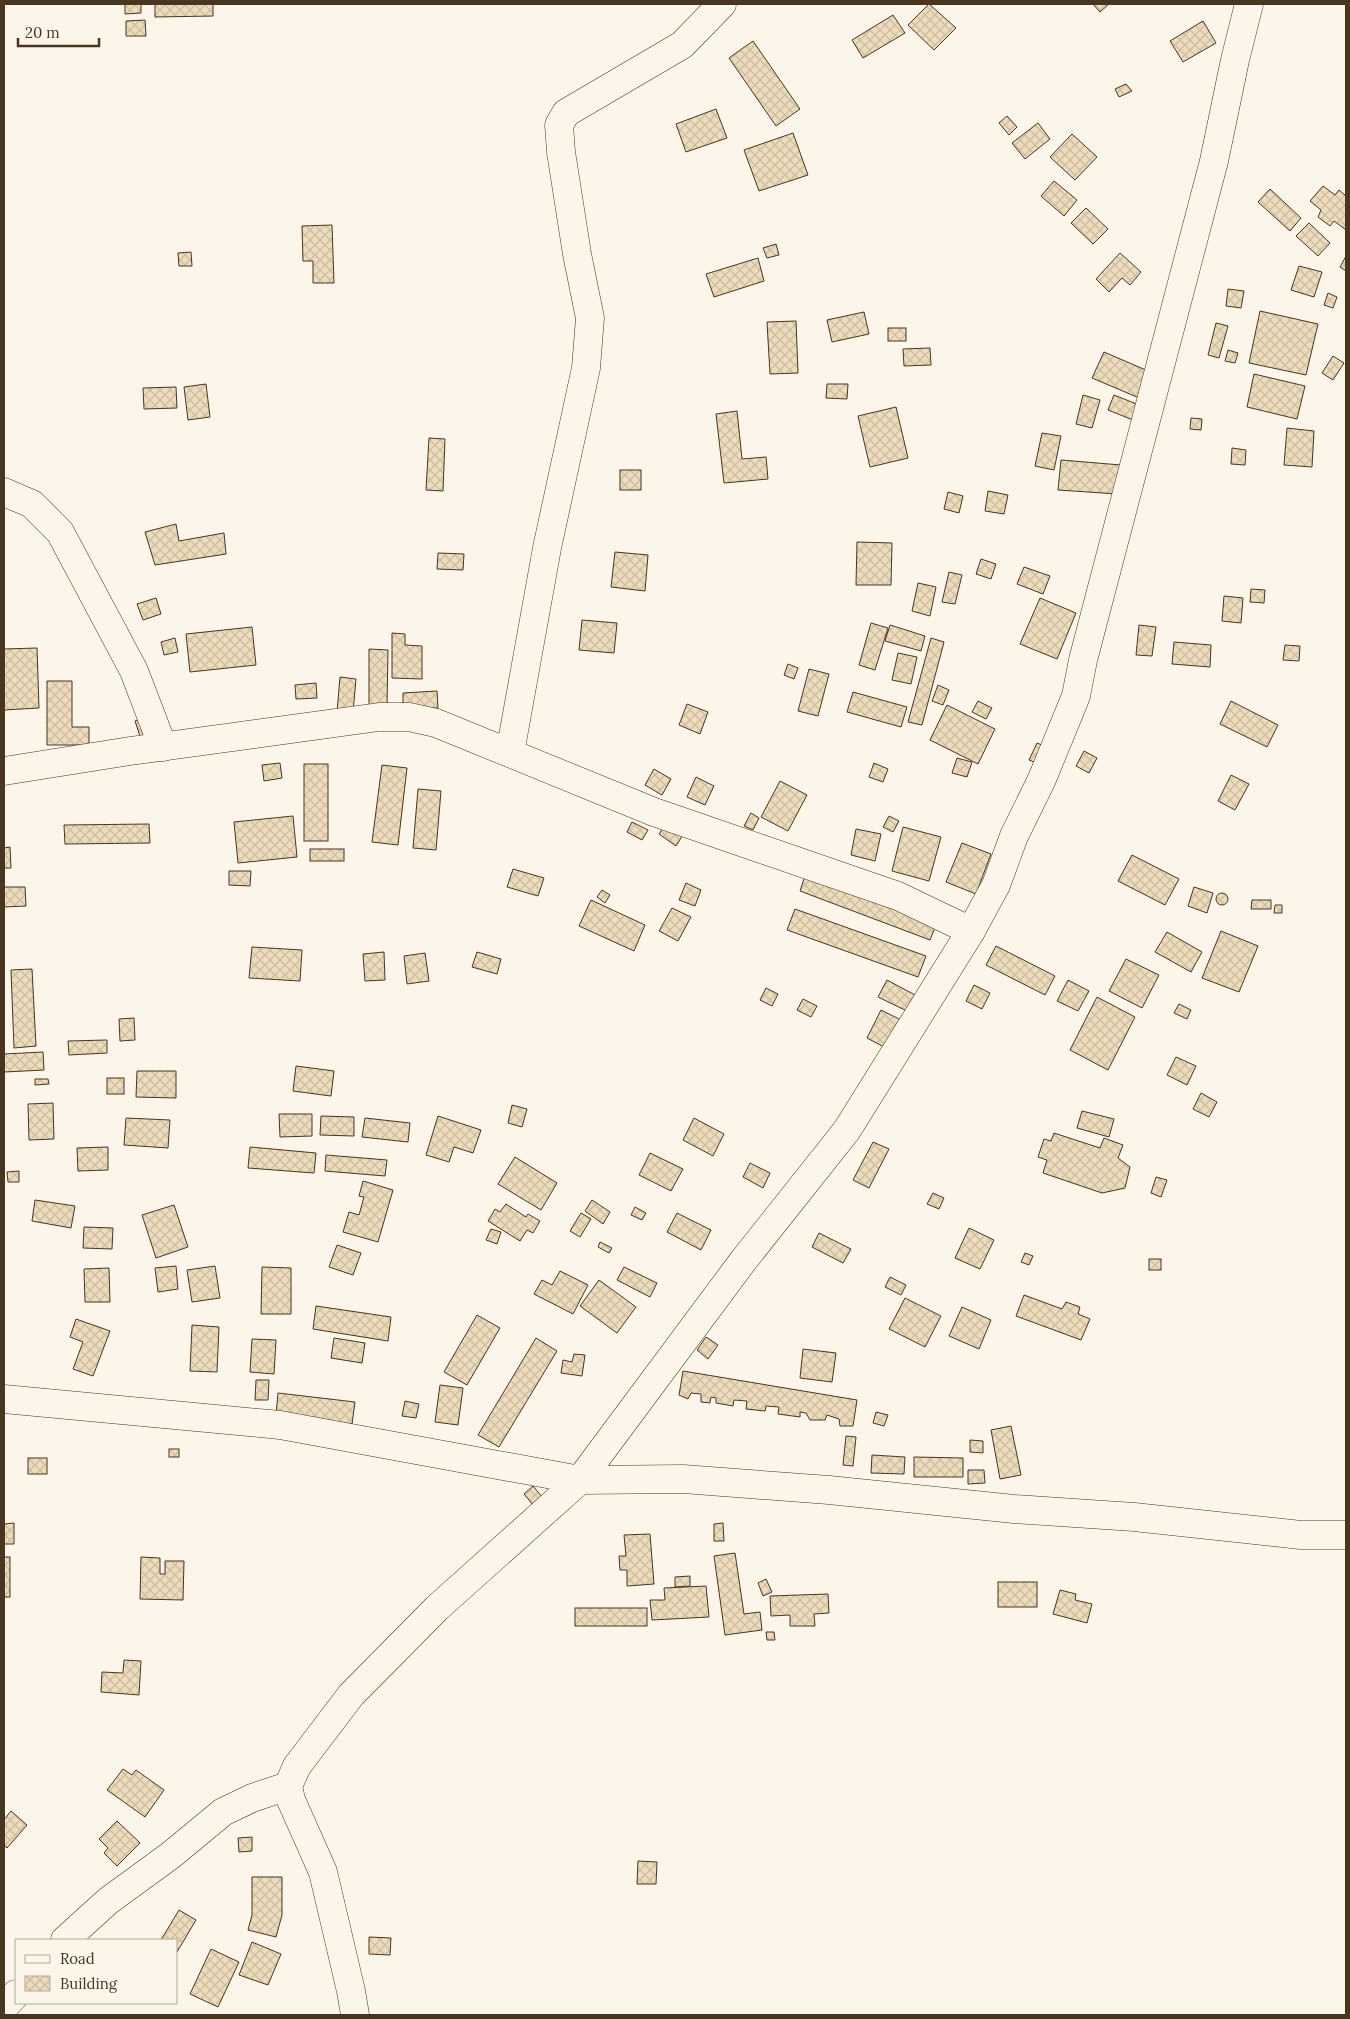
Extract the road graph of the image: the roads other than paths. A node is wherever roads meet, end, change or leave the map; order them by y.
1 (722, 4) edge
2 (1249, 4) edge
3 (4, 492) edge
4 (163, 747) junction
5 (510, 753) junction
6 (4, 771) edge
7 (971, 930) junction
8 (4, 1399) edge
9 (580, 1480) junction
10 (1346, 1535) edge
11 (288, 1786) junction
12 (66, 1939) edge
13 (15, 1995) edge
14 (4, 2007) edge
15 (355, 2015) edge

1 - 5 street
2 - 7 street
3 - 4 street
4 - 5 street
4 - 6 street
5 - 7 street
7 - 9 street
8 - 9 street
9 - 10 street
9 - 11 street
11 - 12 street
11 - 15 street
13 - 14 street

